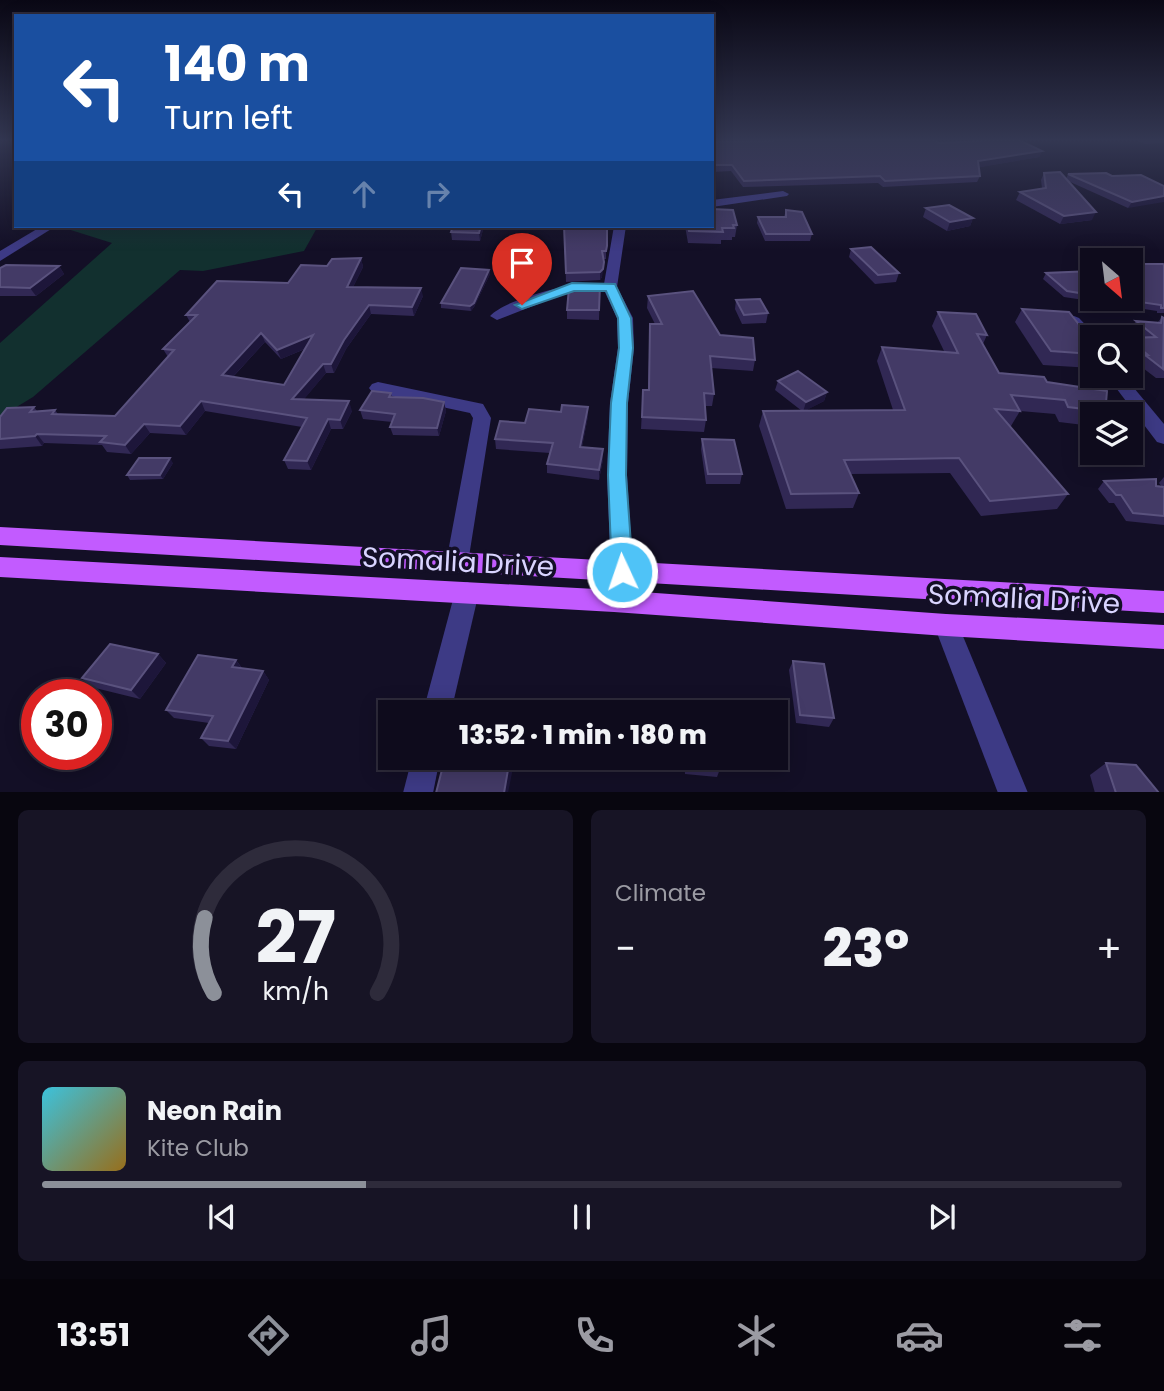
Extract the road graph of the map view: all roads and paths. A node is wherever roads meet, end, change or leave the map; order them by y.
1 (738, 187) dead end
2 (783, 194) dead end
3 (731, 200) junction
4 (714, 204) edge
5 (47, 228) edge
6 (620, 228) edge
7 (0, 257) edge
8 (610, 287) junction
9 (497, 316) dead end
10 (1074, 320) edge
11 (1080, 327) edge
12 (378, 388) dead end
13 (1125, 388) edge
14 (1164, 437) edge
15 (0, 536) edge
16 (457, 562) junction
17 (0, 567) edge
18 (622, 572) junction
19 (467, 592) junction
20 (1164, 601) edge
21 (946, 625) junction
22 (1164, 637) edge
23 (440, 700) edge
24 (423, 770) edge
25 (418, 792) edge
26 (1013, 792) edge

1 - 3 street
2 - 3 street
3 - 4 street
5 - 7 street
6 - 8 street
8 - 9 street
8 - 18 street
10 - 11 street
12 - 16 street
13 - 14 street
15 - 16 main road, Somalia Drive
16 - 18 main road, Somalia Drive
17 - 19 main road, Somalia Drive
18 - 20 main road, Somalia Drive
19 - 21 main road, Somalia Drive
19 - 23 street
21 - 22 main road, Somalia Drive
21 - 26 street
24 - 25 street

